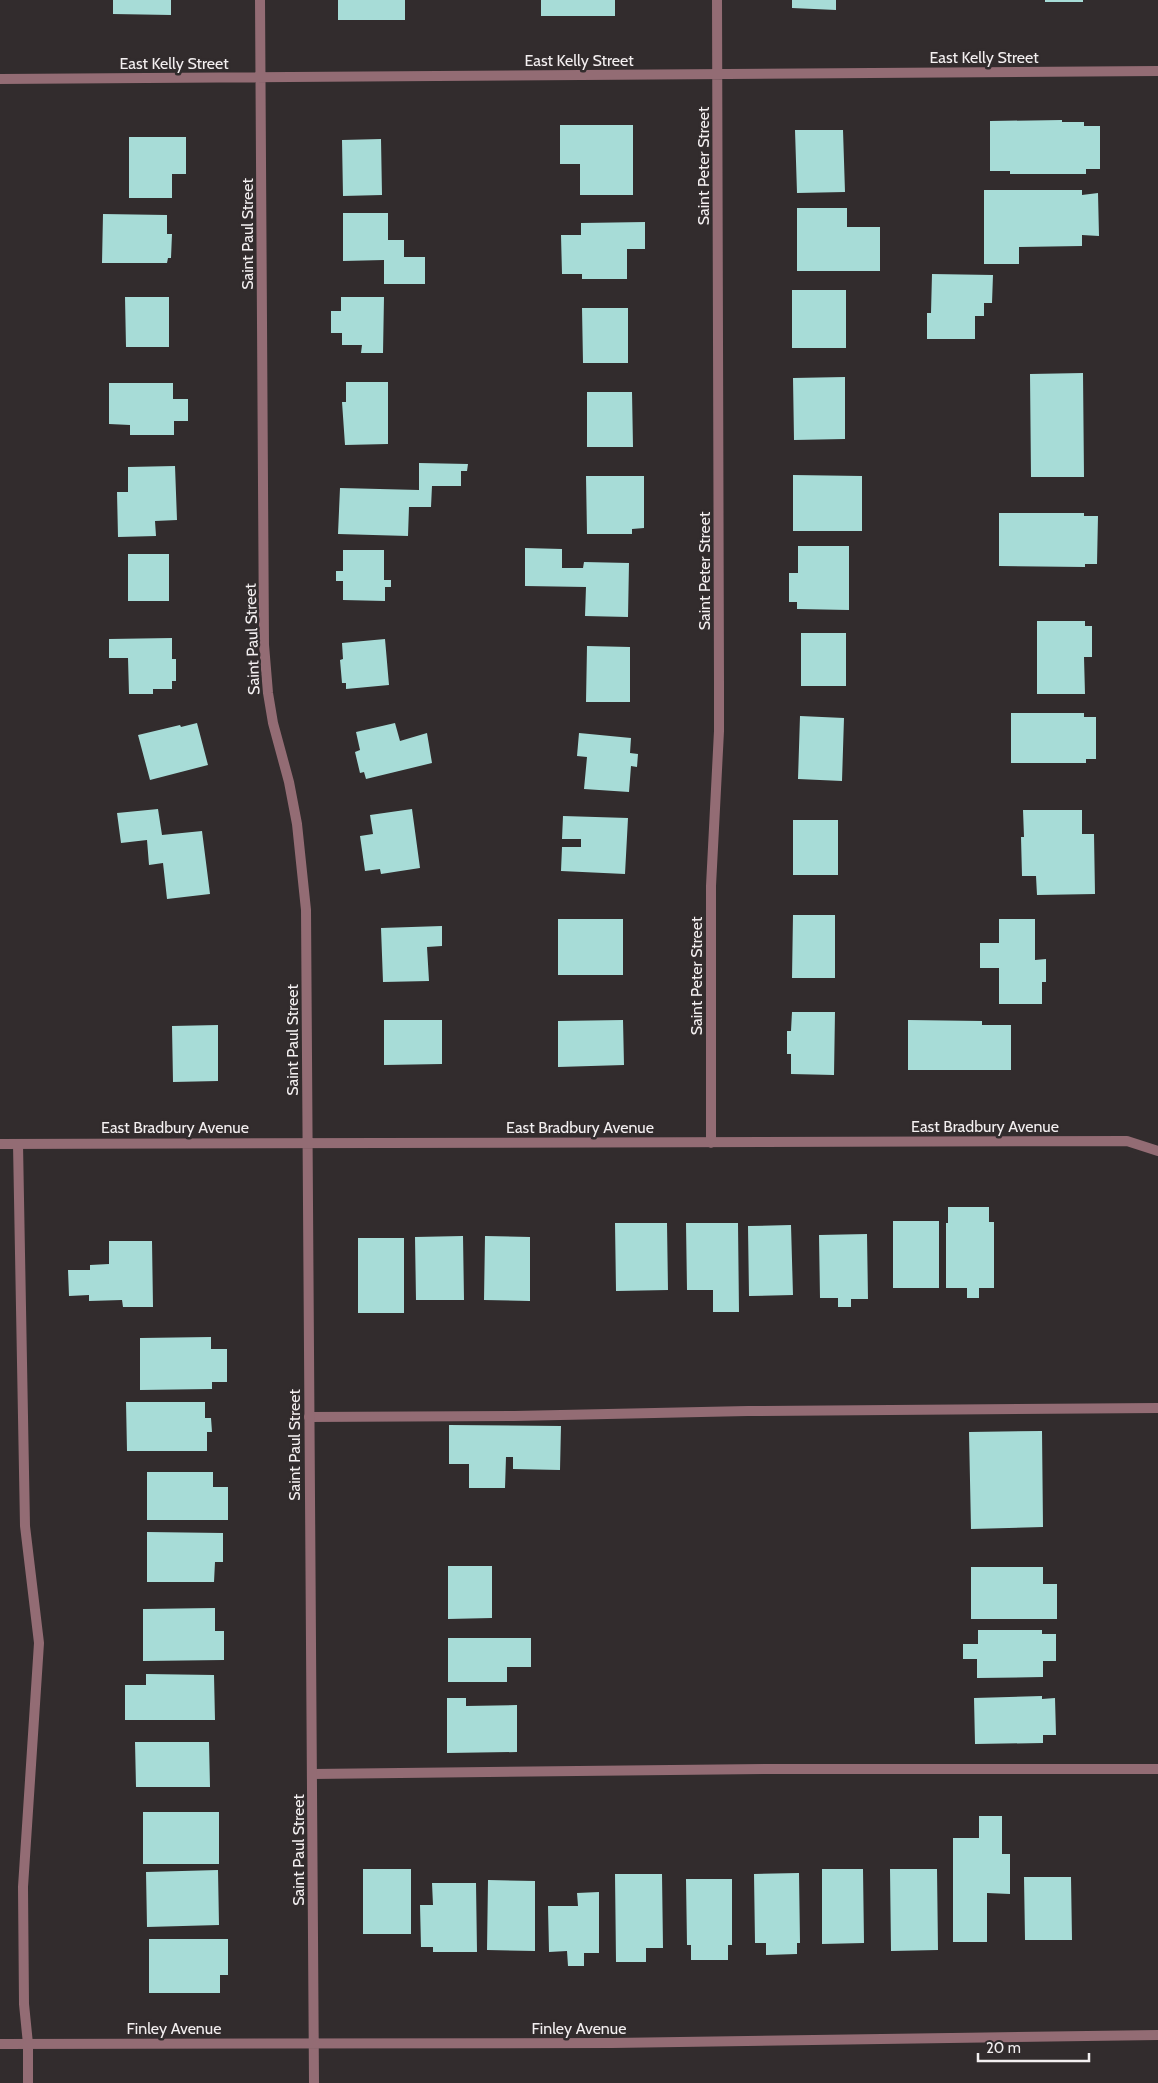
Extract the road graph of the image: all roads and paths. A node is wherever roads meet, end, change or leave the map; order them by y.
1 (260, 0) edge
2 (717, 0) edge
3 (1158, 71) edge
4 (718, 74) junction
5 (261, 78) junction
6 (0, 80) edge
7 (307, 1141) junction
8 (711, 1143) junction
9 (0, 1144) edge
10 (18, 1144) junction
11 (1158, 1151) edge
12 (1158, 1408) edge
13 (309, 1417) junction
14 (1158, 1769) edge
15 (312, 1774) junction
16 (1158, 2035) edge
17 (314, 2042) junction
18 (0, 2044) edge
19 (28, 2044) junction
20 (28, 2083) edge
21 (314, 2083) edge

1 - 5 street, Saint Paul Street
2 - 4 street, Saint Peter Street
3 - 4 street, East Kelly Street
4 - 5 street, East Kelly Street
4 - 8 street, Saint Peter Street
5 - 6 street, East Kelly Street
5 - 7 street, Saint Paul Street
7 - 8 street, East Bradbury Avenue
7 - 10 street, East Bradbury Avenue
7 - 13 street, Saint Paul Street
8 - 11 street, East Bradbury Avenue
9 - 10 street, East Bradbury Avenue
10 - 19 street
12 - 13 street
13 - 15 street, Saint Paul Street
14 - 15 street
15 - 17 street, Saint Paul Street
16 - 17 street, Finley Avenue
17 - 19 street, Finley Avenue
17 - 21 street, Saint Paul Street
18 - 19 street, Finley Avenue
19 - 20 street

